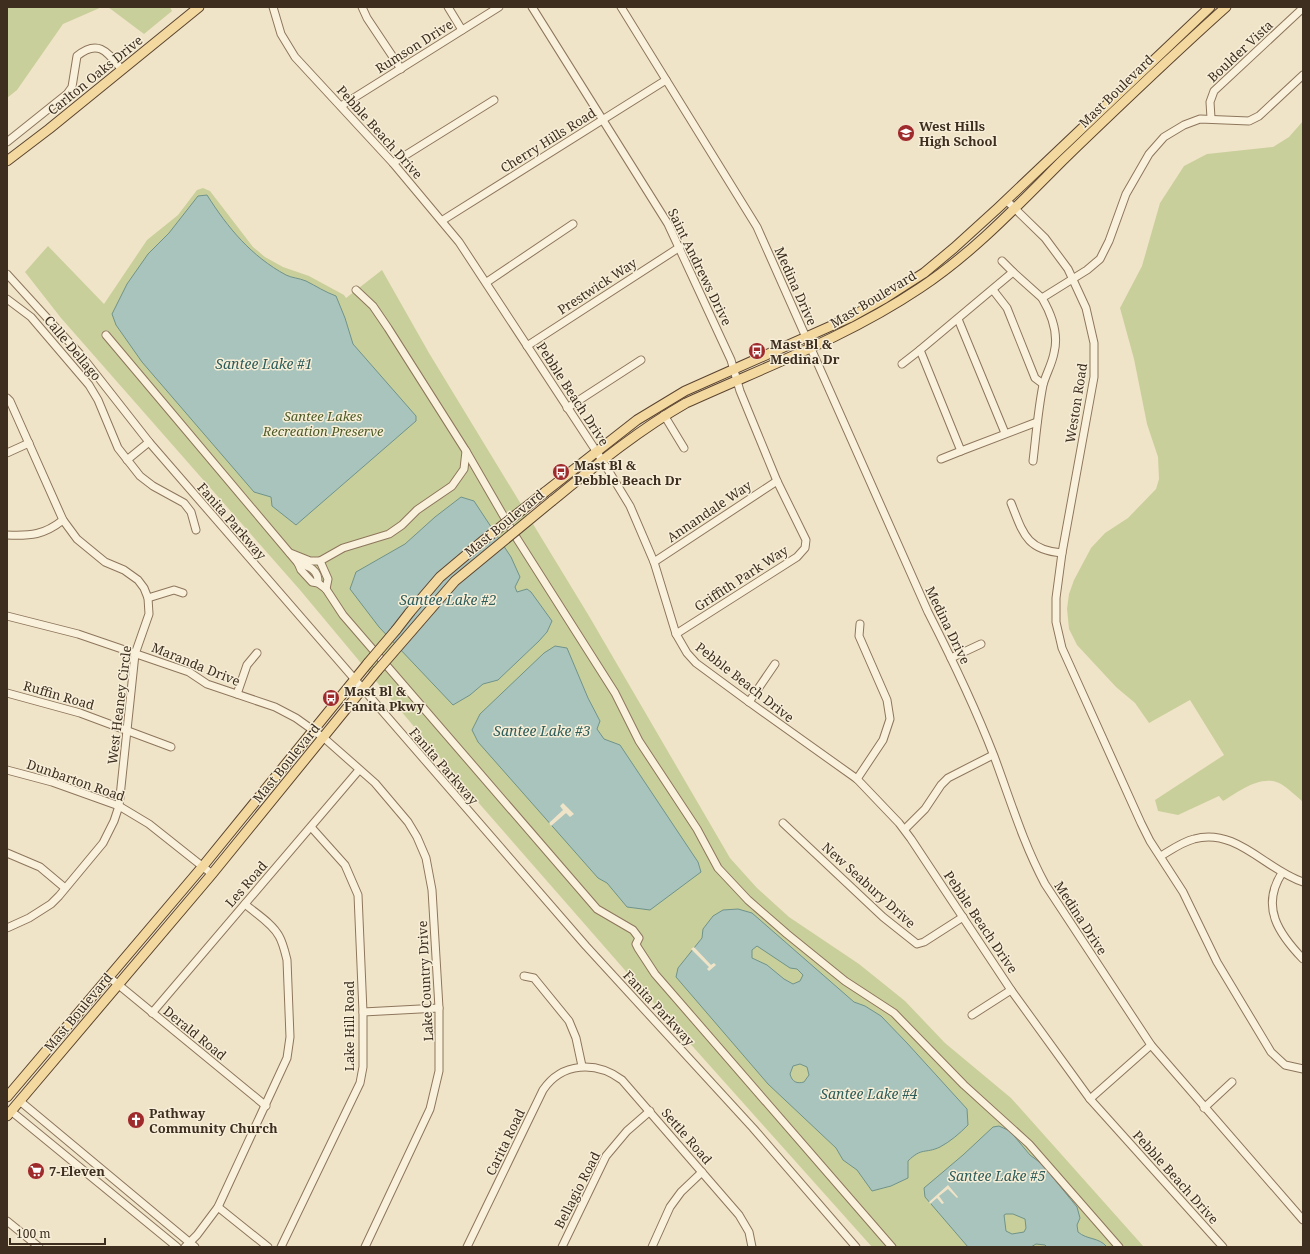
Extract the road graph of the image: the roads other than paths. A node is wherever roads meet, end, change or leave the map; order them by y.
1 (199, 7) edge
2 (274, 7) edge
3 (362, 7) edge
4 (448, 7) edge
5 (499, 7) edge
6 (532, 7) edge
7 (621, 7) edge
8 (1210, 7) edge
9 (1226, 7) edge
10 (1303, 8) edge
11 (462, 30) junction
12 (1155, 58) junction
13 (401, 69) junction
14 (122, 70) junction
15 (1303, 75) edge
16 (666, 80) junction
17 (494, 100) dead end
18 (341, 106) junction
19 (1118, 107) junction
20 (1211, 118) junction
21 (603, 120) junction
22 (7, 142) edge
23 (7, 161) edge
24 (393, 163) junction
25 (1006, 200) junction
26 (1015, 209) junction
27 (443, 220) junction
28 (573, 224) dead end
29 (680, 247) junction
30 (1002, 261) dead end
31 (1013, 272) junction
32 (7, 274) edge
33 (1073, 279) junction
34 (487, 282) junction
35 (356, 290) dead end
36 (994, 290) junction
37 (1042, 298) junction
38 (7, 299) edge
39 (958, 319) junction
40 (106, 335) dead end
41 (806, 337) junction
42 (527, 346) junction
43 (811, 348) junction
44 (920, 350) junction
45 (641, 360) dead end
46 (902, 364) dead end
47 (734, 369) junction
48 (737, 380) junction
49 (1043, 384) junction
50 (7, 398) edge
51 (567, 408) junction
52 (664, 415) junction
53 (1037, 422) junction
54 (1005, 433) junction
55 (148, 442) junction
56 (29, 443) junction
57 (684, 448) dead end
58 (466, 451) junction
59 (596, 451) junction
60 (961, 451) junction
61 (7, 453) edge
62 (941, 459) dead end
63 (127, 460) junction
64 (602, 460) junction
65 (1033, 461) dead end
66 (777, 480) junction
67 (1011, 503) dead end
68 (63, 520) junction
69 (196, 530) dead end
70 (7, 534) edge
71 (803, 534) joint
72 (288, 552) junction
73 (1062, 553) junction
74 (320, 561) junction
75 (654, 562) junction
76 (326, 588) junction
77 (184, 593) dead end
78 (148, 598) junction
79 (7, 616) edge
80 (860, 624) dead end
81 (676, 634) junction
82 (981, 644) dead end
83 (257, 653) dead end
84 (135, 654) junction
85 (951, 658) junction
86 (775, 664) dead end
87 (354, 681) junction
88 (363, 690) junction
89 (7, 693) edge
90 (237, 694) junction
91 (749, 702) junction
92 (127, 730) junction
93 (315, 730) junction
94 (324, 738) junction
95 (171, 747) dead end
96 (993, 755) junction
97 (7, 770) edge
98 (359, 770) junction
99 (857, 779) junction
100 (119, 806) junction
101 (783, 823) dead end
102 (311, 827) junction
103 (905, 829) junction
104 (7, 854) edge
105 (1161, 856) junction
106 (203, 866) junction
107 (1282, 873) junction
108 (212, 874) junction
109 (1303, 882) edge
110 (65, 888) junction
111 (244, 904) junction
112 (964, 916) junction
113 (7, 928) edge
114 (1303, 959) edge
115 (524, 976) dead end
116 (109, 977) junction
117 (118, 984) junction
118 (1012, 990) junction
119 (439, 1008) junction
120 (363, 1012) junction
121 (152, 1013) junction
122 (972, 1014) dead end
123 (1151, 1045) junction
124 (582, 1066) junction
125 (1303, 1068) edge
126 (1232, 1082) dead end
127 (8, 1093) edge
128 (1090, 1099) junction
129 (21, 1102) junction
130 (266, 1106) junction
131 (1204, 1108) junction
132 (650, 1111) junction
133 (8, 1112) edge
134 (702, 1172) junction
135 (218, 1207) junction
136 (1303, 1220) edge
137 (8, 1224) edge
138 (187, 1244) edge
139 (39, 1247) edge
140 (177, 1247) edge
141 (195, 1247) edge
142 (268, 1247) edge
143 (281, 1247) edge
144 (365, 1247) edge
145 (467, 1247) edge
146 (562, 1247) edge
147 (652, 1247) edge
148 (752, 1247) edge
149 (856, 1247) edge
150 (892, 1247) edge
151 (1119, 1247) edge
152 (1223, 1247) edge

1 - 14 main road, Carlton Oaks Drive
2 - 18 street, Pebble Beach Drive
3 - 13 street
4 - 11 street
5 - 11 street, Rumson Drive
6 - 21 street, Saint Andrews Drive
7 - 16 street, Medina Drive
8 - 12 main road, Mast Boulevard
9 - 19 main road, Mast Boulevard
10 - 20 street, Boulder Vista
11 - 13 street, Rumson Drive
12 - 19 main road
12 - 25 main road, Mast Boulevard
13 - 18 street, Rumson Drive
14 - 22 street
14 - 23 main road, Carlton Oaks Drive
15 - 20 street
16 - 21 street, Cherry Hills Road
16 - 41 street, Medina Drive
17 - 24 street
18 - 24 street, Pebble Beach Drive
19 - 26 main road, Mast Boulevard
20 - 33 street
21 - 27 street, Cherry Hills Road
21 - 29 street, Saint Andrews Drive
24 - 27 street, Pebble Beach Drive
25 - 26 street, Weston Road
25 - 41 main road, Mast Boulevard
26 - 33 street, Weston Road
26 - 43 main road, Mast Boulevard
27 - 34 street, Pebble Beach Drive
28 - 34 street
29 - 42 street, Prestwick Way
29 - 47 street, Saint Andrews Drive
30 - 31 street
31 - 36 street
31 - 37 street
32 - 55 street, Fanita Parkway
33 - 37 street
33 - 73 street, Weston Road
34 - 42 street, Pebble Beach Drive
35 - 58 street
36 - 39 street
36 - 49 street
37 - 49 street
38 - 63 street, Calle Dellago
39 - 44 street
39 - 54 street
40 - 72 street
41 - 43 street, Medina Drive
41 - 47 main road, Mast Boulevard
42 - 51 street, Pebble Beach Drive
43 - 48 main road, Mast Boulevard
43 - 85 street, Medina Drive
44 - 46 street
44 - 60 street
45 - 51 street
47 - 48 street, Saint Andrews Drive
47 - 59 main road, Mast Boulevard
48 - 52 main road, Mast Boulevard
48 - 66 street, Saint Andrews Drive
49 - 53 street
50 - 56 street, West Heaney Circle
51 - 59 street, Pebble Beach Drive
52 - 57 street
52 - 64 main road, Mast Boulevard
53 - 54 street
53 - 65 street
54 - 60 street
55 - 63 street
55 - 87 street, Fanita Parkway
56 - 61 street
56 - 68 street, West Heaney Circle
58 - 74 street
58 - 151 street
59 - 64 street, Pebble Beach Drive
59 - 87 main road, Mast Boulevard, bridge
60 - 62 street
63 - 69 street, Calle Dellago
64 - 75 street, Pebble Beach Drive
64 - 88 main road, Mast Boulevard, bridge
66 - 71 street, Saint Andrews Drive
66 - 75 street, Annandale Way
67 - 73 street
68 - 70 street
68 - 78 street, West Heaney Circle
71 - 81 street, Griffith Park Way
72 - 74 street
72 - 76 street
73 - 105 street, Weston Road
74 - 76 street
75 - 81 street, Pebble Beach Drive
76 - 150 street
77 - 78 street
78 - 84 street, West Heaney Circle
79 - 84 street, Maranda Drive
80 - 99 street
81 - 91 street, Pebble Beach Drive
82 - 85 street
83 - 90 street
84 - 90 street, Maranda Drive
84 - 92 street, West Heaney Circle
85 - 96 street, Medina Drive
86 - 91 street
87 - 88 street, Fanita Parkway
87 - 93 main road, Mast Boulevard
88 - 94 main road, Mast Boulevard
88 - 149 street, Fanita Parkway
89 - 92 street, Ruffin Road
90 - 93 street, Maranda Drive
91 - 99 street, Pebble Beach Drive
92 - 95 street, Ruffin Road
92 - 100 street, West Heaney Circle
93 - 94 street, Maranda Drive
93 - 106 main road, Mast Boulevard
94 - 98 street, Lake Country Drive
94 - 108 main road, Mast Boulevard
96 - 103 street
96 - 123 street, Medina Drive
97 - 100 street, Dunbarton Road
98 - 102 street, Les Road
98 - 119 street, Lake Country Drive
99 - 103 street, Pebble Beach Drive
100 - 106 street, Dunbarton Road
100 - 110 street, West Heaney Circle
101 - 112 street, New Seabury Drive
102 - 111 street, Les Road
102 - 120 street, Lake Hill Road
103 - 112 street, Pebble Beach Drive
104 - 110 street
105 - 107 street
105 - 125 street, Weston Road
106 - 108 street, Dunbarton Road
106 - 116 main road, Mast Boulevard
107 - 109 street
107 - 114 street
108 - 117 main road, Mast Boulevard
110 - 113 street, West Heaney Circle
111 - 121 street, Les Road
111 - 130 street
112 - 118 street, Pebble Beach Drive
115 - 124 street
116 - 117 street, Derald Road
116 - 127 main road, Mast Boulevard
117 - 121 street, Derald Road
117 - 129 main road, Mast Boulevard
118 - 122 street
118 - 128 street, Pebble Beach Drive
119 - 120 street
119 - 144 street, Lake Country Drive
120 - 143 street, Lake Hill Road
121 - 130 street, Derald Road
123 - 128 street
123 - 131 street, Medina Drive
124 - 132 street, Settle Road
124 - 145 street, Carita Road
126 - 131 street
127 - 129 main road
128 - 152 street, Pebble Beach Drive
129 - 133 main road, Mast Boulevard
129 - 138 street
130 - 135 street
131 - 136 street, Medina Drive
132 - 134 street, Settle Road
132 - 146 street, Bellagio Road
133 - 140 street
134 - 147 street
134 - 148 street, Settle Road
135 - 138 street
135 - 142 street
137 - 139 street
138 - 141 street

